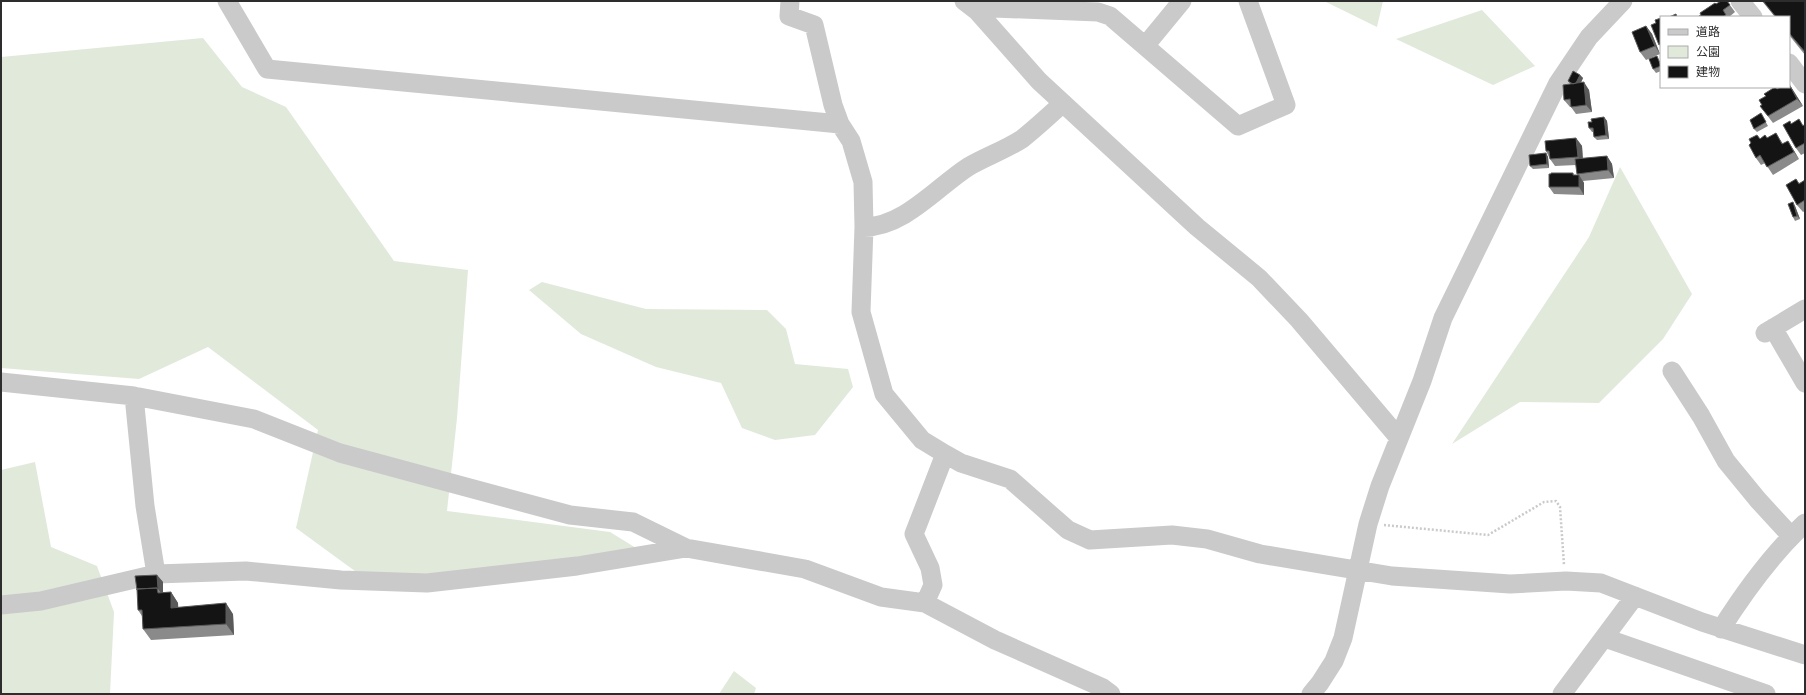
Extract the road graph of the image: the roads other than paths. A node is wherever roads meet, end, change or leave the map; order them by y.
1 (227, 1) edge
2 (790, 1) edge
3 (1182, 1) edge
4 (1248, 1) edge
5 (1623, 1) edge
6 (1740, 1) edge
7 (971, 6) edge
8 (1752, 16) edge
9 (1145, 46) junction
10 (1790, 64) edge
11 (1805, 84) edge
12 (1064, 103) junction
13 (840, 124) junction
14 (864, 227) junction
15 (1805, 308) edge
16 (1672, 371) dead end
17 (1, 382) edge
18 (1805, 384) edge
19 (134, 396) junction
20 (1400, 438) junction
21 (945, 454) junction
22 (1805, 523) edge
23 (1791, 536) junction
24 (686, 548) junction
25 (1359, 570) junction
26 (156, 574) junction
27 (1635, 596) junction
28 (925, 603) junction
29 (1, 605) edge
30 (1721, 629) junction
31 (1605, 638) junction
32 (1805, 655) edge
33 (1111, 694) edge
34 (1310, 694) edge
35 (1562, 694) edge
36 (1766, 694) edge

1 - 13 street
2 - 13 street
3 - 9 street
4 - 9 street
5 - 20 street
6 - 8 street
7 - 9 street
7 - 12 street
10 - 11 street
12 - 14 street
12 - 20 street
13 - 14 street
14 - 21 street
15 - 18 street
16 - 23 street
17 - 19 street
19 - 24 street
19 - 26 street
20 - 25 street
21 - 25 street
21 - 28 street
22 - 23 street
23 - 30 street
24 - 26 street
24 - 28 street
25 - 27 street
25 - 34 street
26 - 29 street
27 - 30 street
27 - 31 street
28 - 33 street
30 - 32 street
31 - 35 street
31 - 36 street

